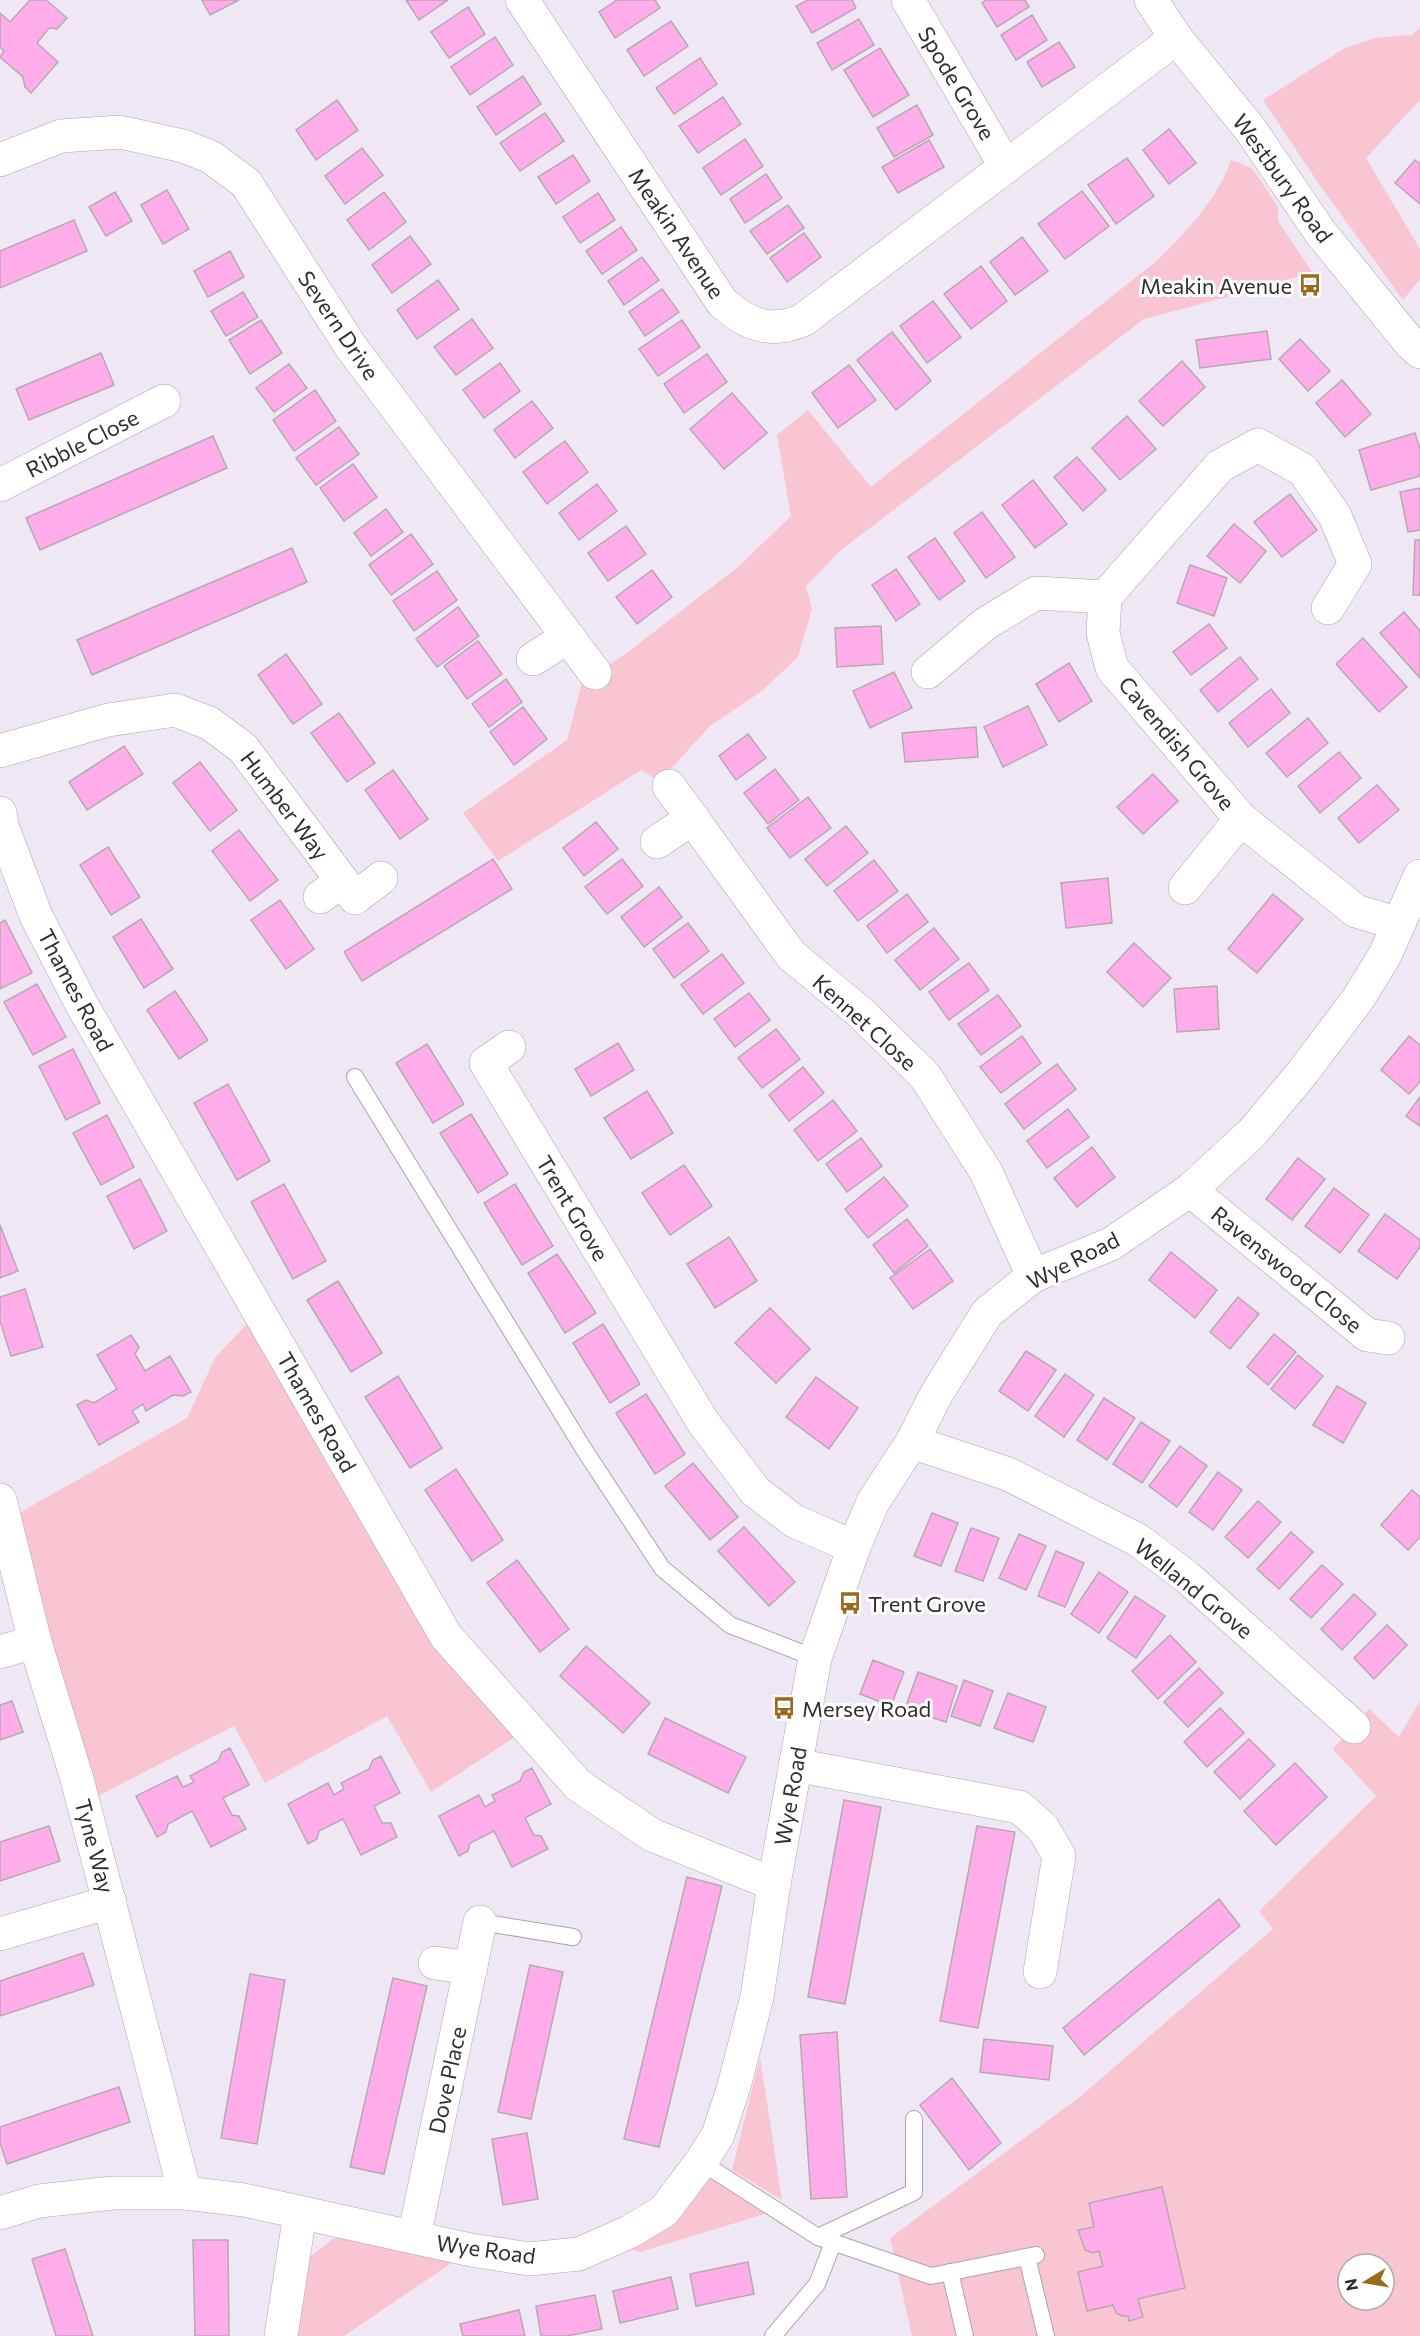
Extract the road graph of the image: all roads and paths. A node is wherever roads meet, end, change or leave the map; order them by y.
1 (522, 0) edge
2 (908, 0) edge
3 (1151, 0) edge
4 (1176, 38) junction
5 (0, 160) edge
6 (1006, 167) junction
7 (1420, 352) edge
8 (164, 401) dead end
9 (0, 485) edge
10 (1105, 597) junction
11 (1328, 608) dead end
12 (568, 638) junction
13 (533, 659) dead end
14 (928, 672) dead end
15 (594, 673) dead end
16 (0, 751) edge
17 (669, 786) dead end
18 (0, 813) edge
19 (693, 818) junction
20 (1241, 819) junction
21 (657, 842) dead end
22 (1420, 876) edge
23 (381, 878) dead end
24 (1185, 888) dead end
25 (1400, 924) junction
26 (509, 1047) dead end
27 (355, 1077) dead end
28 (1190, 1190) junction
29 (1034, 1276) junction
30 (1388, 1338) dead end
31 (912, 1442) junction
32 (0, 1500) edge
33 (854, 1547) junction
34 (35, 1641) junction
35 (0, 1652) edge
36 (814, 1658) junction
37 (1354, 1727) dead end
38 (795, 1765) junction
39 (774, 1884) junction
40 (110, 1902) junction
41 (480, 1922) joint
42 (0, 1935) edge
43 (573, 1936) dead end
44 (435, 1963) dead end
45 (471, 1968) junction
46 (1040, 1972) dead end
47 (914, 2119) dead end
48 (701, 2162) junction
49 (185, 2193) junction
50 (0, 2213) edge
51 (300, 2214) junction
52 (414, 2237) junction
53 (825, 2240) junction
54 (950, 2272) junction
55 (281, 2336) edge
56 (773, 2336) edge
57 (965, 2336) edge
58 (1046, 2336) edge

1 - 6 street, Meakin Avenue
2 - 6 street, Spode Grove
3 - 4 street, Westbury Road
4 - 6 street, Meakin Avenue
4 - 7 street, Westbury Road
5 - 12 street, Severn Drive
8 - 9 street, Ribble Close
10 - 11 street
10 - 14 street
10 - 20 street, Cavendish Grove
12 - 13 street
12 - 15 street, Severn Drive
16 - 23 street, Humber Way
17 - 19 street, Kennet Close
18 - 39 street, Thames Road
19 - 21 street
19 - 29 street, Kennet Close
20 - 24 street, Cavendish Grove
20 - 25 street, Cavendish Grove
22 - 25 street, Wye Road
25 - 28 street, Wye Road
26 - 33 street, Trent Grove
27 - 36 lane
28 - 29 street, Wye Road
28 - 30 street, Ravenswood Close
29 - 31 street, Wye Road
31 - 33 street, Wye Road
31 - 37 street, Welland Grove
32 - 34 street, Tyne Way
33 - 36 street, Wye Road
34 - 35 street
34 - 40 street, Tyne Way
36 - 38 street, Wye Road
38 - 39 street, Wye Road
38 - 46 street
39 - 48 street, Wye Road
40 - 42 street
40 - 49 street, Tyne Way
41 - 43 lane
41 - 45 street, Dove Place
44 - 45 street
45 - 52 street, Dove Place
47 - 53 lane
48 - 52 street, Wye Road
48 - 53 lane
49 - 50 street, Wye Road
49 - 51 street, Wye Road
51 - 52 street, Wye Road
51 - 55 street
53 - 54 lane
53 - 56 lane
54 - 57 lane
54 - 58 lane

